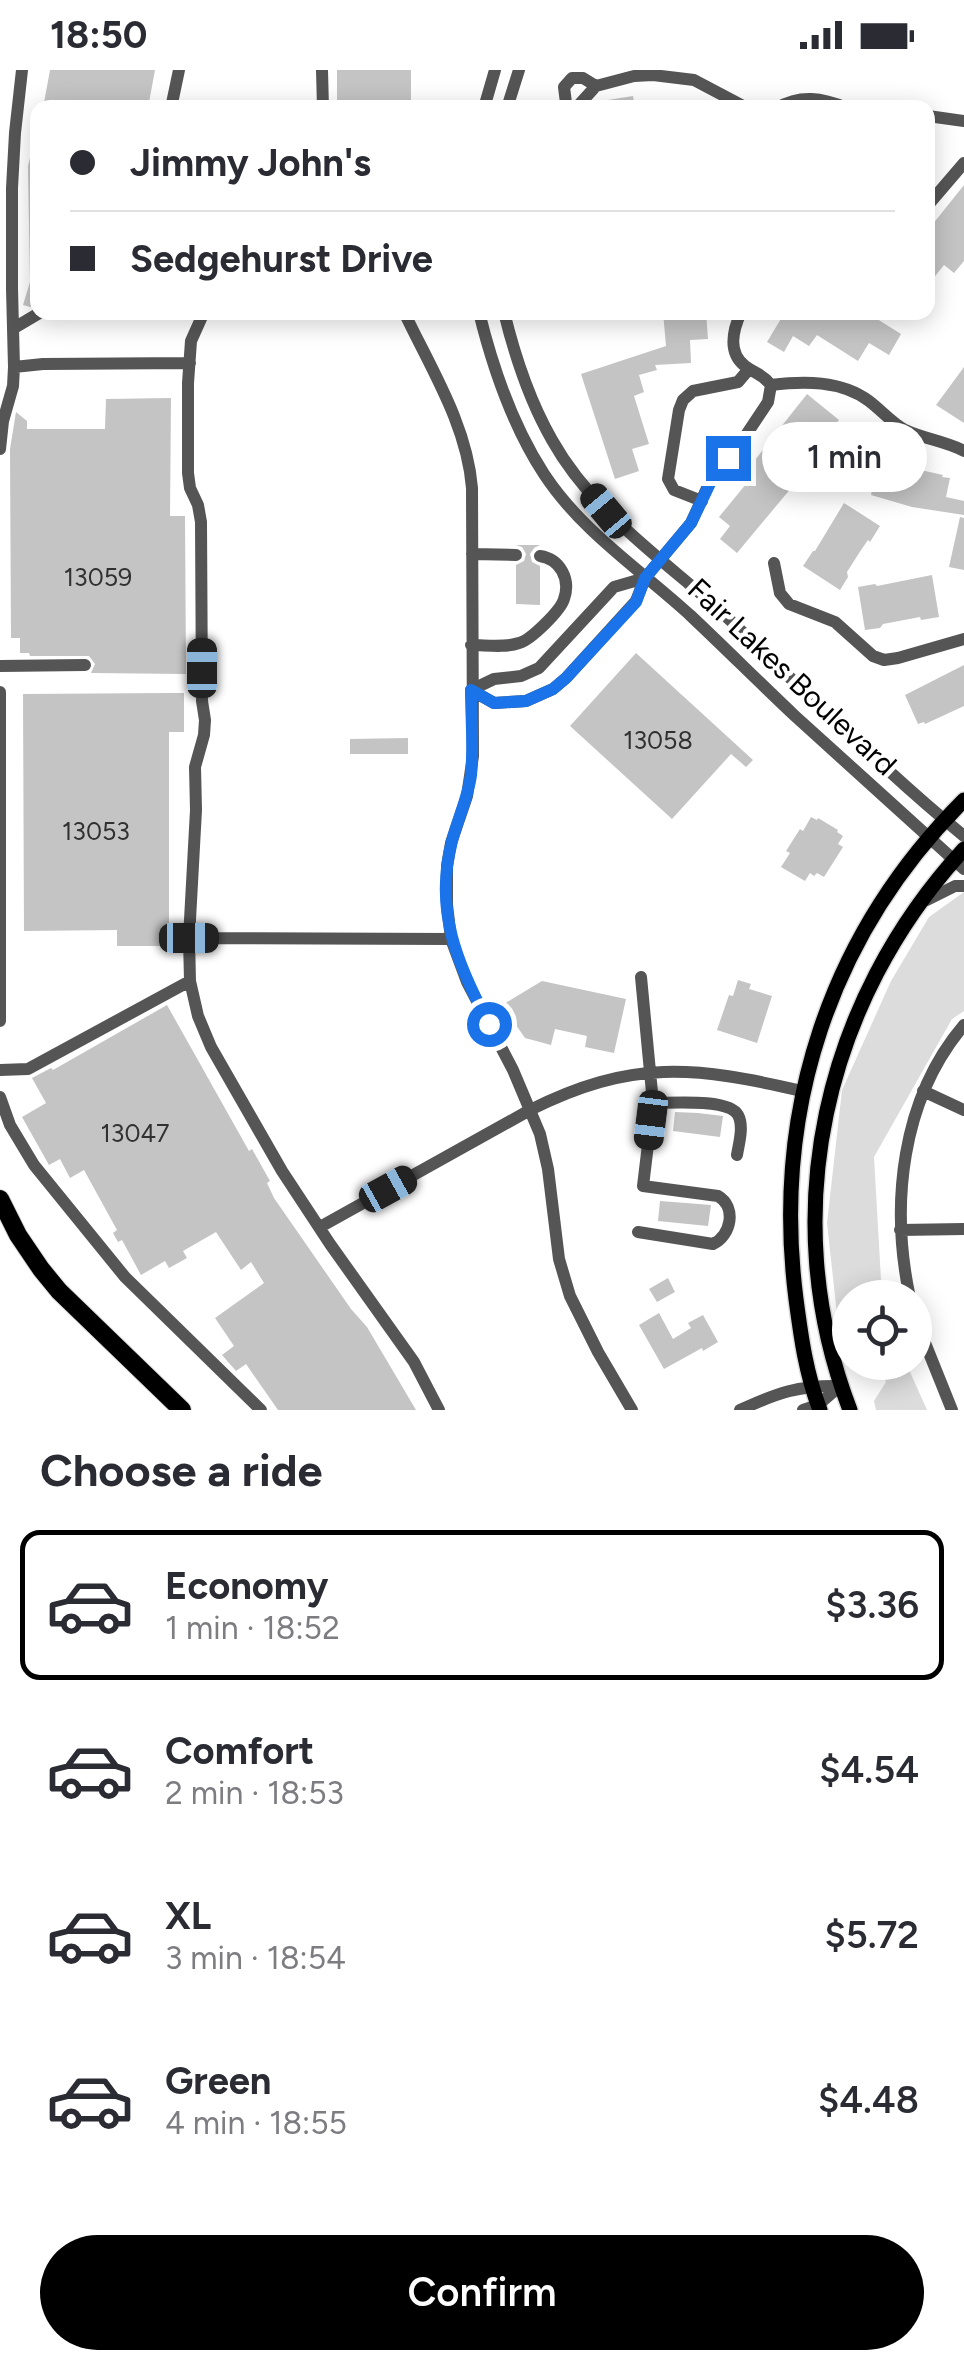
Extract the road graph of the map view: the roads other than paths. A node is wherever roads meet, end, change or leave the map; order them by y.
1 (22, 70) edge
2 (179, 70) edge
3 (322, 70) edge
4 (496, 70) edge
5 (519, 70) edge
6 (596, 86) junction
7 (173, 100) edge
8 (323, 100) edge
9 (487, 100) edge
10 (510, 100) edge
11 (566, 100) edge
12 (583, 100) edge
13 (733, 100) edge
14 (793, 100) edge
15 (822, 100) edge
16 (935, 117) edge
17 (964, 121) edge
18 (964, 164) edge
19 (935, 197) edge
20 (30, 319) edge
21 (200, 320) edge
22 (408, 320) edge
23 (481, 320) edge
24 (506, 320) edge
25 (737, 320) edge
26 (14, 328) junction
27 (190, 363) junction
28 (14, 368) junction
29 (748, 369) junction
30 (771, 385) junction
31 (0, 450) edge
32 (964, 451) edge
33 (702, 501) junction
34 (472, 554) junction
35 (516, 556) dead end
36 (540, 556) dead end
37 (660, 560) junction
38 (774, 563) dead end
39 (645, 578) junction
40 (964, 639) edge
41 (471, 645) junction
42 (85, 664) dead end
43 (0, 666) edge
44 (471, 690) junction
45 (0, 692) edge
46 (964, 800) edge
47 (944, 820) junction
48 (930, 836) junction
49 (964, 836) edge
50 (961, 859) edge
51 (964, 886) edge
52 (916, 907) junction
53 (189, 938) junction
54 (451, 939) junction
55 (641, 976) dead end
56 (190, 980) junction
57 (0, 1021) edge
58 (964, 1024) edge
59 (0, 1070) edge
60 (650, 1072) junction
61 (802, 1091) junction
62 (923, 1091) junction
63 (0, 1097) edge
64 (653, 1103) junction
65 (530, 1110) junction
66 (964, 1110) edge
67 (737, 1154) dead end
68 (0, 1200) edge
69 (320, 1227) junction
70 (964, 1229) edge
71 (900, 1230) junction
72 (638, 1232) dead end
73 (907, 1280) edge
74 (932, 1360) edge
75 (810, 1386) junction
76 (840, 1386) junction
77 (814, 1408) edge
78 (182, 1410) edge
79 (261, 1410) edge
80 (438, 1410) edge
81 (632, 1410) edge
82 (740, 1410) edge
83 (850, 1410) edge
84 (952, 1410) edge

1 - 26 street
2 - 7 street
3 - 8 street
4 - 9 street
5 - 10 street
6 - 11 street
6 - 12 street
6 - 13 street
14 - 15 street
16 - 17 street
18 - 19 street
20 - 26 street
21 - 27 street
22 - 34 street
23 - 39 street, Fair Lakes Boulevard
24 - 37 street, Fair Lakes Boulevard
25 - 29 street
26 - 28 street
27 - 28 street
27 - 53 street
28 - 31 street
29 - 30 street
29 - 33 street
30 - 32 street
30 - 33 street
33 - 37 street
34 - 35 street
34 - 41 street
36 - 41 street
37 - 39 street
37 - 47 street, Fair Lakes Boulevard
38 - 40 street
39 - 44 street
39 - 44 street
39 - 48 street, Fair Lakes Boulevard
41 - 44 street
42 - 43 street
44 - 54 street
45 - 57 street
46 - 47 main road
47 - 48 main road
47 - 49 street, Fair Lakes Boulevard
48 - 50 street, Fair Lakes Boulevard
48 - 61 main road
50 - 52 main road
51 - 52 street
52 - 76 main road
53 - 54 street
53 - 56 street
54 - 65 street
55 - 60 street
56 - 59 street
56 - 69 street
58 - 62 street
60 - 61 street
60 - 64 street
60 - 65 street
61 - 75 main road
62 - 66 street
62 - 71 street
63 - 79 street
64 - 67 street
64 - 72 street
65 - 69 street
65 - 81 street
68 - 78 highway
69 - 80 street
70 - 71 street
71 - 73 street
74 - 84 street
75 - 76 street
75 - 77 main road
75 - 82 street
76 - 77 street
76 - 83 main road

